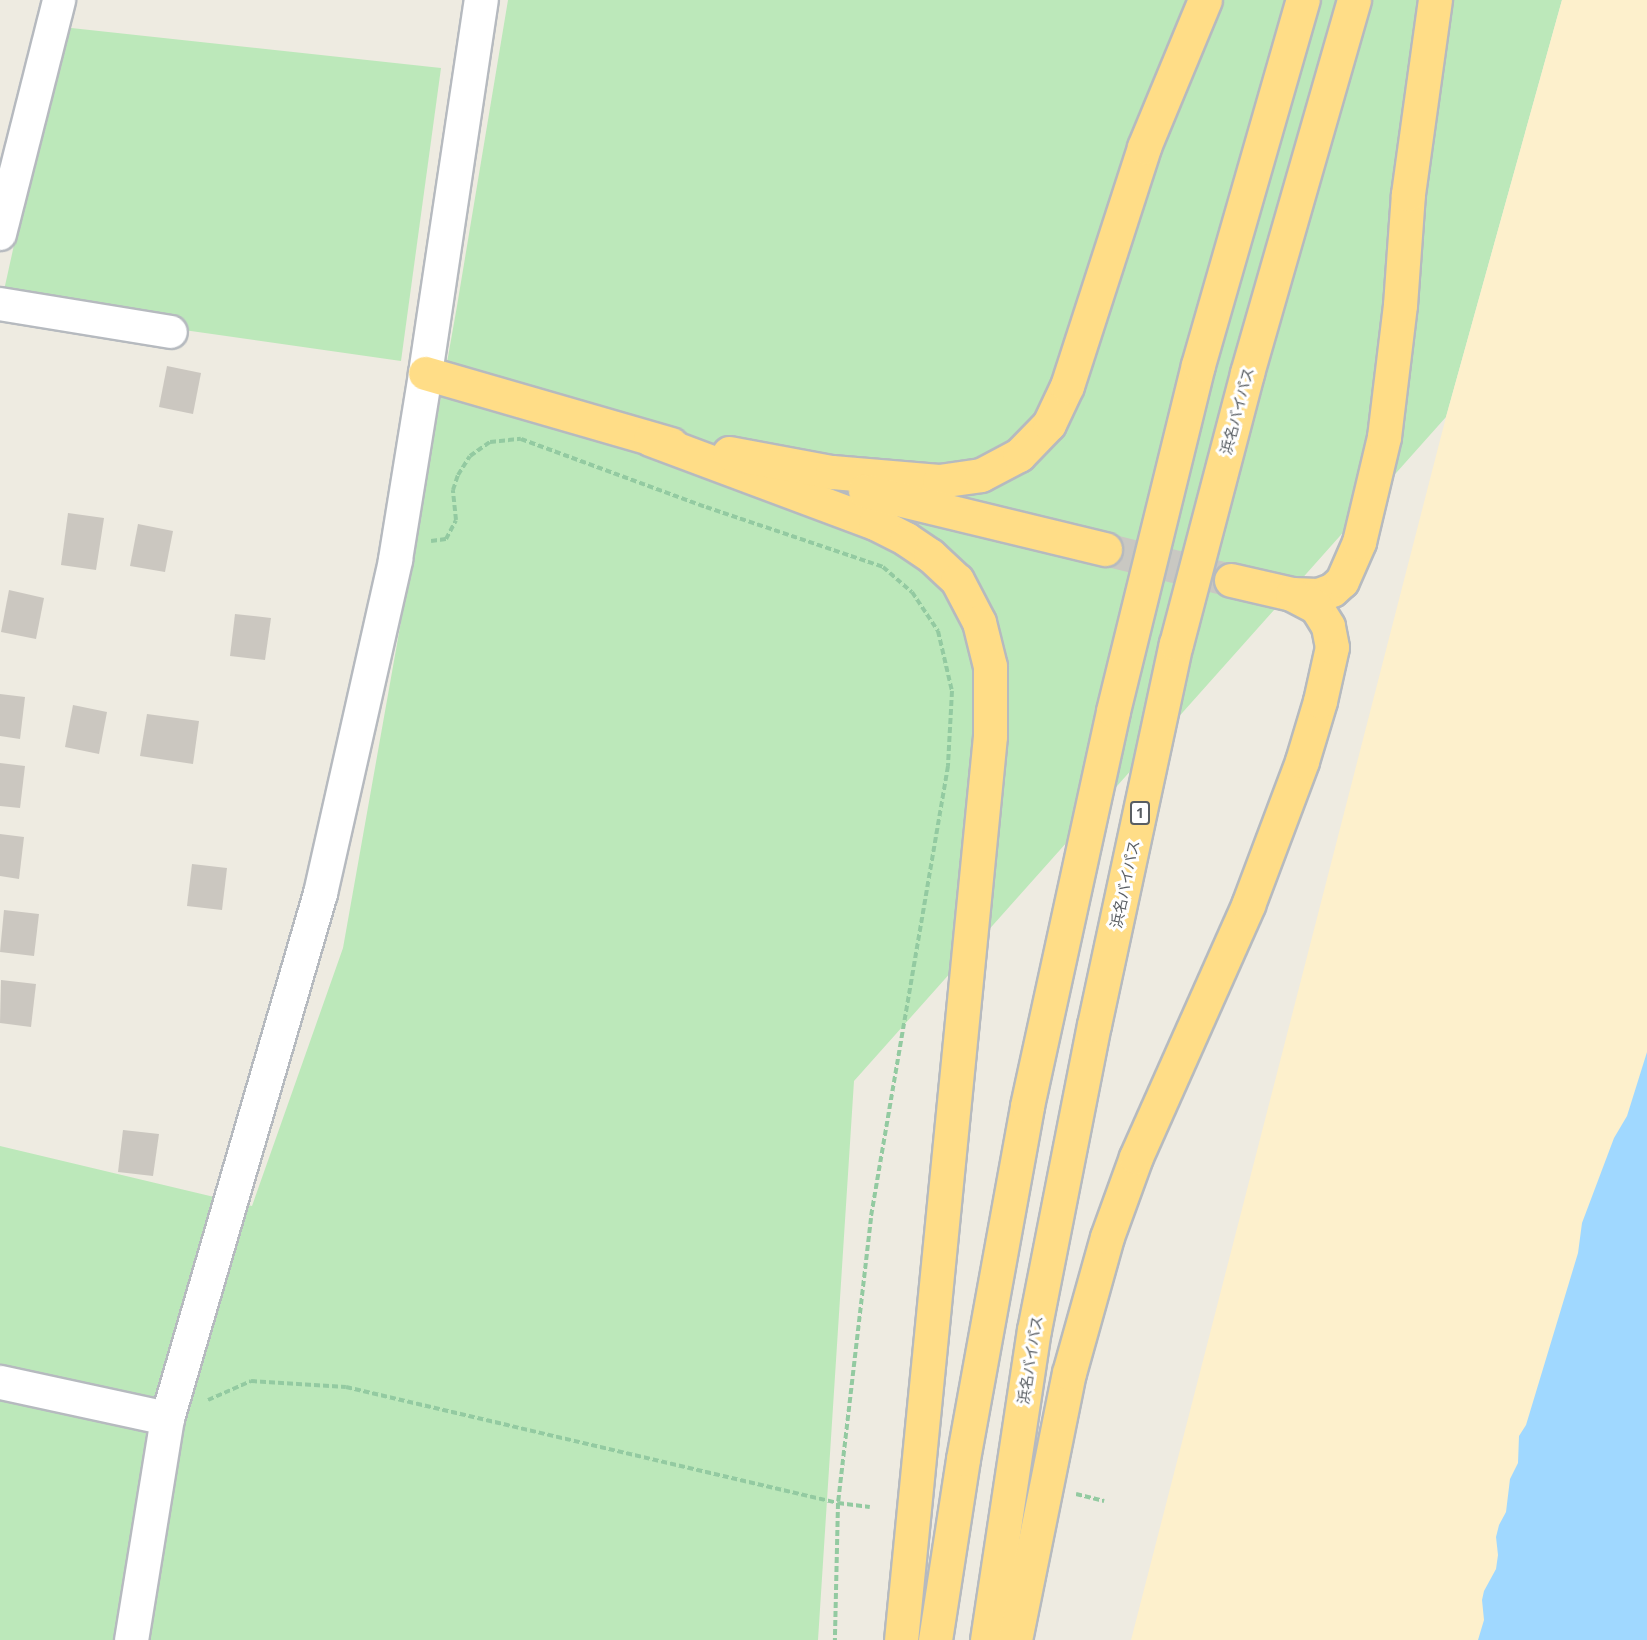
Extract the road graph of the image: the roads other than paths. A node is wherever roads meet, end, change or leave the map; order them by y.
1 (59, 0) edge
2 (481, 0) edge
3 (1205, 0) edge
4 (1303, 0) edge
5 (1354, 0) edge
6 (1435, 0) edge
7 (0, 234) edge
8 (0, 304) edge
9 (171, 332) dead end
10 (426, 373) junction
11 (650, 439) junction
12 (1105, 549) tunnel mouth
13 (1231, 580) tunnel mouth
14 (1292, 594) junction
15 (0, 1382) edge
16 (167, 1418) junction
17 (131, 1640) edge
18 (901, 1640) edge
19 (935, 1640) edge
20 (987, 1640) edge
21 (1015, 1640) edge

1 - 7 street
2 - 10 street
3 - 11 highway
4 - 19 highway
5 - 20 highway, 浜名バイパス / 1
6 - 14 highway
8 - 9 street
10 - 11 highway
10 - 16 street
11 - 12 highway
11 - 18 highway
13 - 14 highway
14 - 21 highway
15 - 16 street
16 - 17 street

